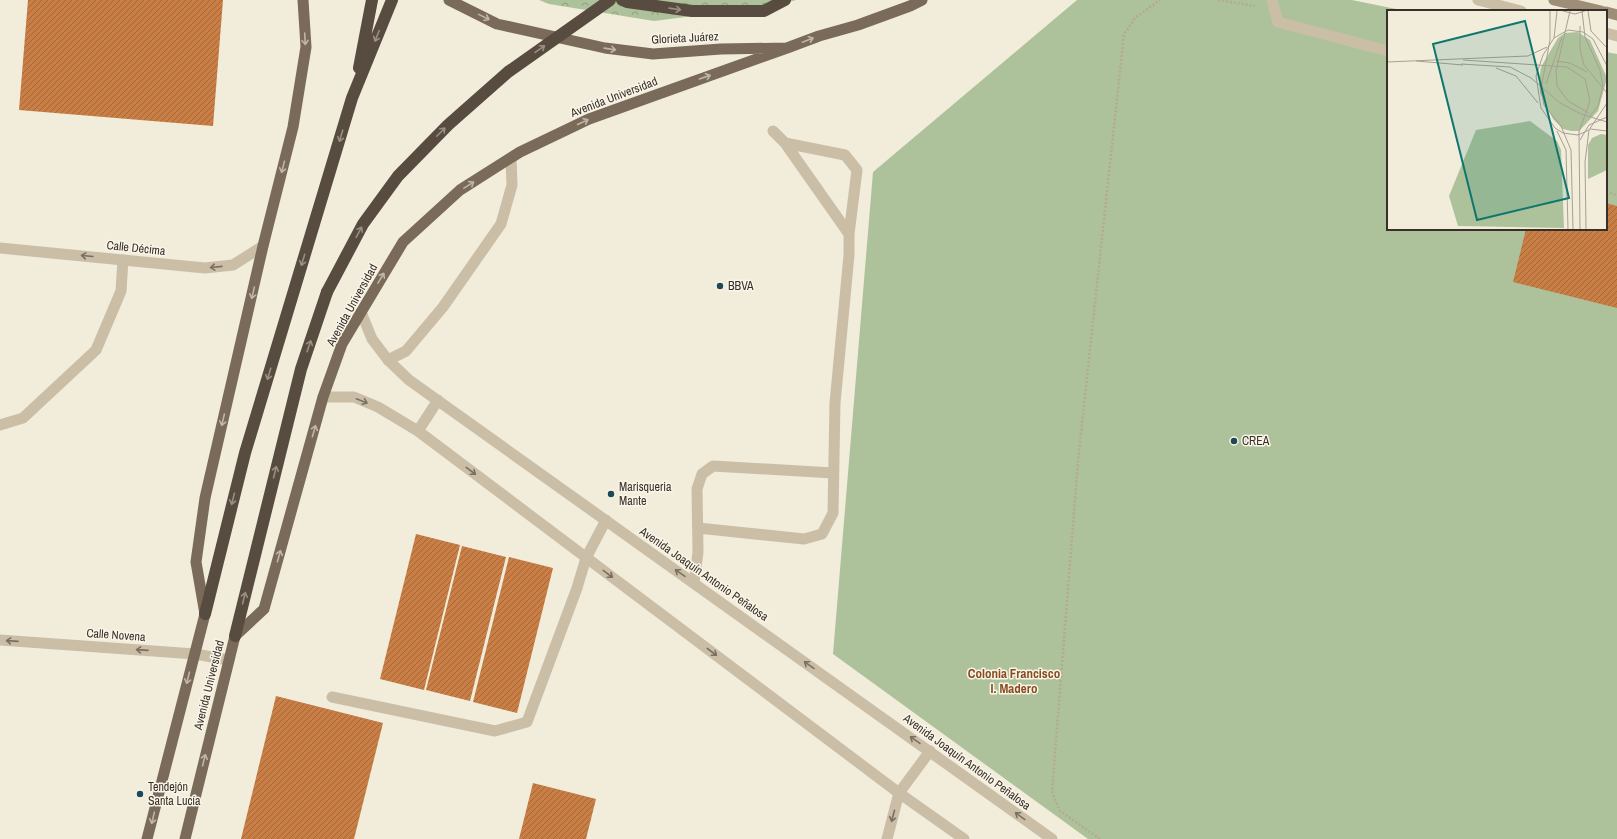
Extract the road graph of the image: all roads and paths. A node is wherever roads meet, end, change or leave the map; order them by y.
1 (303, 0) edge
2 (372, 0) edge
3 (392, 0) edge
4 (449, 0) edge
5 (610, 0) edge
6 (622, 0) edge
7 (785, 0) edge
8 (922, 0) edge
9 (1160, 0) edge
10 (1218, 0) edge
11 (1478, 0) edge
12 (1554, 0) edge
13 (1273, 5) edge
14 (1517, 10) edge
15 (1597, 10) edge
16 (1607, 12) edge
17 (1617, 15) edge
18 (1607, 33) edge
19 (1617, 36) edge
20 (787, 48) junction
21 (1387, 51) edge
22 (352, 98) junction
23 (773, 131) dead end
24 (785, 142) junction
25 (511, 158) junction
26 (1607, 192) edge
27 (1617, 195) edge
28 (849, 234) junction
29 (263, 246) junction
30 (0, 248) edge
31 (123, 260) junction
32 (361, 312) junction
33 (388, 360) junction
34 (323, 396) junction
35 (438, 400) junction
36 (0, 425) edge
37 (418, 431) junction
38 (833, 473) junction
39 (606, 520) junction
40 (698, 528) junction
41 (586, 558) junction
42 (694, 583) junction
43 (205, 614) junction
44 (235, 636) junction
45 (0, 640) edge
46 (195, 654) junction
47 (229, 660) junction
48 (332, 697) dead end
49 (930, 751) junction
50 (899, 793) junction
51 (148, 839) edge
52 (185, 839) edge
53 (887, 839) edge
54 (964, 839) edge
55 (1052, 839) edge
56 (1100, 839) edge

1 -> 29 main road, Avenida Universidad
2 - 22 highway
3 -> 22 highway
4 -> 20 main road, Glorieta Juárez
44 -> 5 highway, bridge
6 -> 7 highway
20 -> 8 main road, Glorieta Juárez
9 - 56 path
10 - 13 path
11 - 14 street
12 - 15 main road
13 - 21 street
16 - 17 main road
18 - 19 street
25 -> 20 main road, Avenida Universidad
22 -> 43 highway
23 - 24 street
24 - 28 street
24 - 28 street
32 -> 25 main road, Avenida Universidad
25 - 33 street
26 - 27 path
28 - 38 street
29 -> 31 street, Calle Décima
29 -> 43 main road, Avenida Universidad
31 -> 30 street, Calle Décima
31 - 36 street
32 - 33 street, Avenida Joaquín Antonio Peñalosa
32 - 34 main road, Avenida Universidad
33 - 35 street, Avenida Joaquín Antonio Peñalosa
34 -> 37 street
44 -> 34 main road, Avenida Universidad
35 - 37 street
35 - 39 street, Avenida Joaquín Antonio Peñalosa
37 -> 41 street
38 - 40 street
38 - 40 street
39 - 41 street
42 -> 39 street, Avenida Joaquín Antonio Peñalosa
40 - 42 street
41 - 48 street
41 -> 50 street
49 -> 42 street, Avenida Joaquín Antonio Peñalosa
43 - 46 main road, Avenida Universidad
44 - 47 main road, Avenida Universidad
46 -> 45 street, Calle Novena
46 - 47 street, Calle Novena
46 -> 51 main road, Avenida Universidad
52 -> 47 main road, Avenida Universidad
49 - 50 street
55 -> 49 street, Avenida Joaquín Antonio Peñalosa
50 -> 53 street
50 - 54 street

